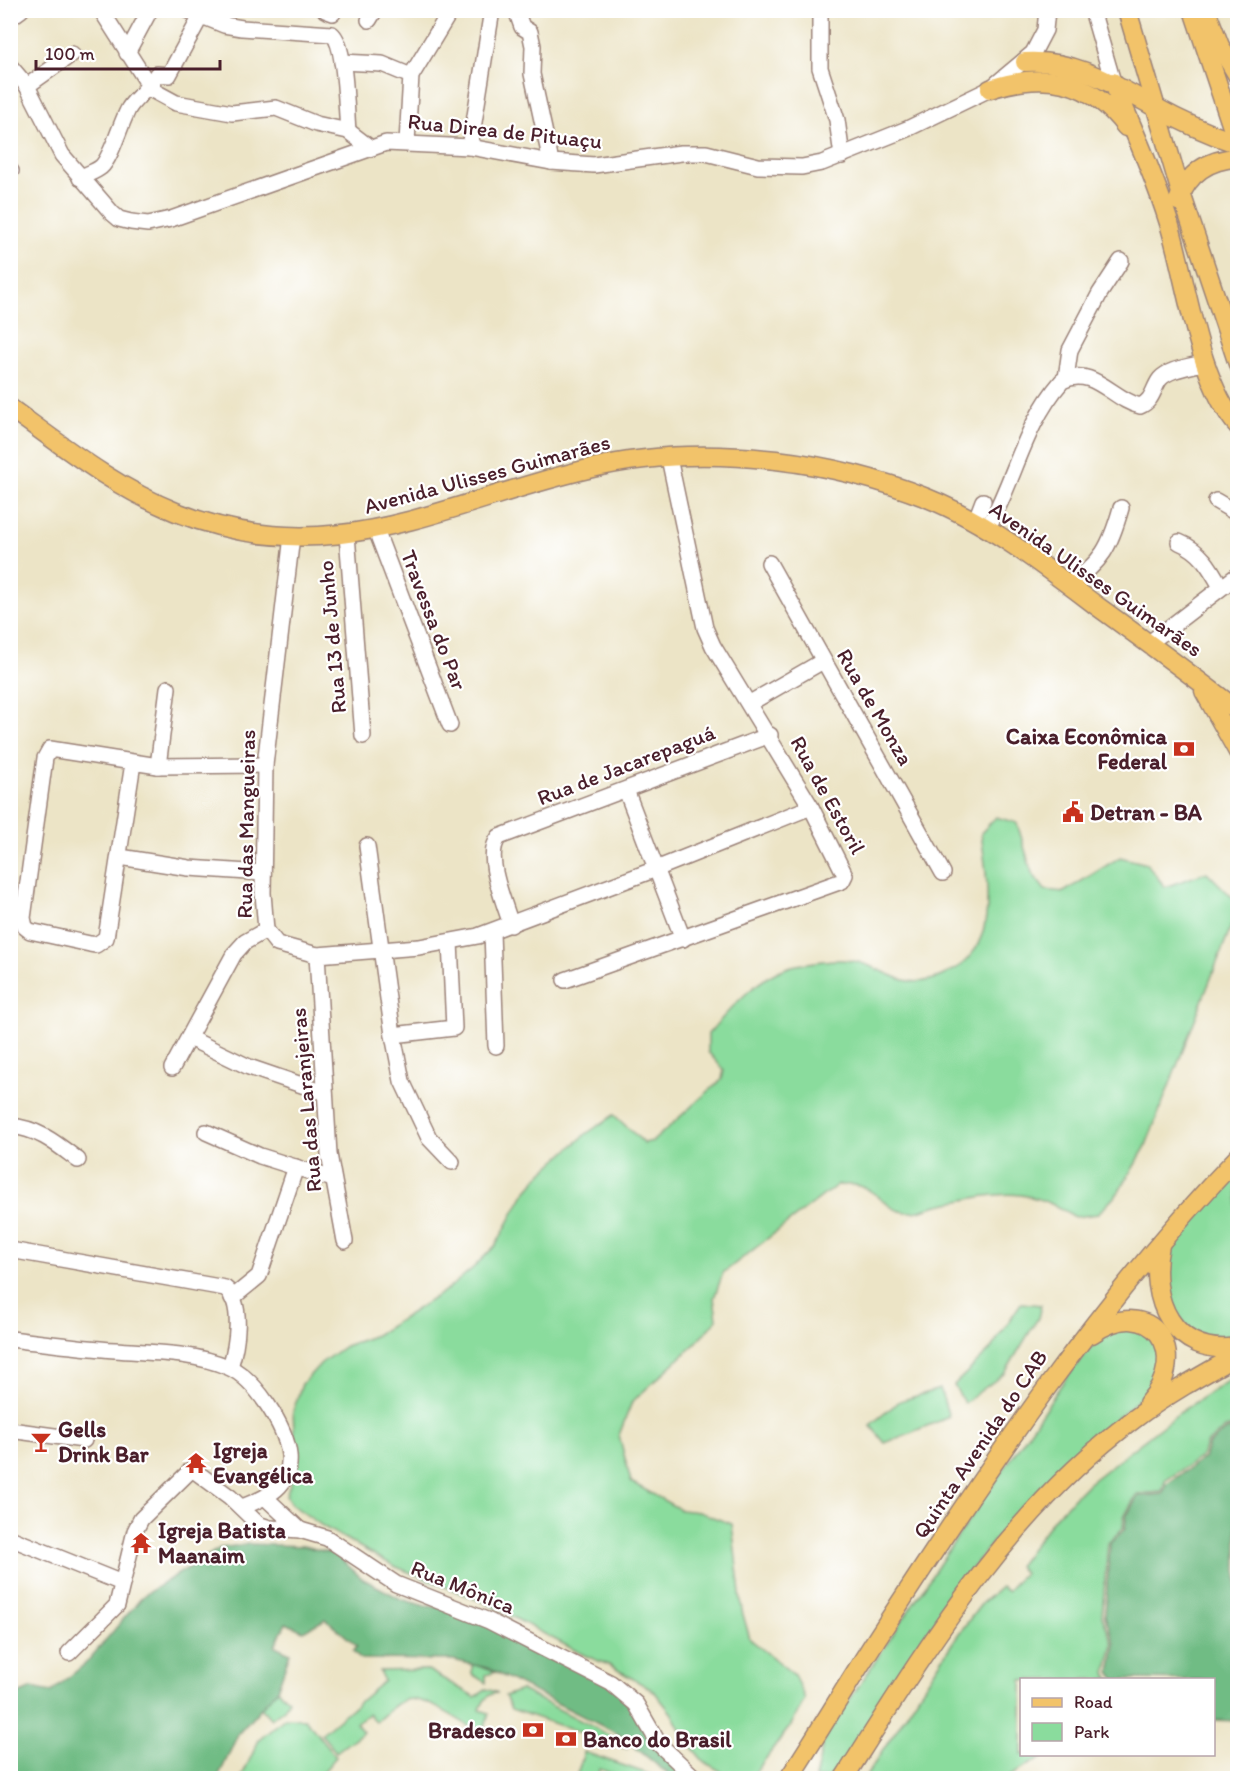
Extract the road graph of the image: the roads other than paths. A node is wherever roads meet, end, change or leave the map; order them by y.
1 (21, 10) edge
2 (101, 10) edge
3 (150, 10) edge
4 (451, 10) edge
5 (492, 10) edge
6 (516, 10) edge
7 (820, 10) edge
8 (1047, 10) edge
9 (1092, 10) edge
10 (1127, 10) edge
11 (1193, 10) edge
12 (1206, 10) edge
13 (194, 13) edge
14 (10, 18) edge
15 (127, 53) junction
16 (72, 54) dead end
17 (342, 62) junction
18 (1025, 62) junction
19 (10, 66) edge
20 (411, 76) junction
21 (1238, 76) edge
22 (1113, 82) junction
23 (27, 86) junction
24 (151, 86) junction
25 (990, 89) junction
26 (1154, 106) junction
27 (348, 131) junction
28 (407, 142) junction
29 (1237, 144) edge
30 (369, 147) junction
31 (470, 147) junction
32 (1141, 148) junction
33 (842, 156) junction
34 (1238, 158) edge
35 (551, 162) junction
36 (80, 178) junction
37 (1181, 194) junction
38 (1169, 224) junction
39 (1121, 261) dead end
40 (1212, 289) junction
41 (1238, 328) edge
42 (1205, 362) junction
43 (1238, 364) edge
44 (1066, 378) junction
45 (10, 408) edge
46 (1238, 426) edge
47 (669, 458) junction
48 (983, 501) dead end
49 (1216, 501) dead end
50 (1121, 508) dead end
51 (1238, 514) edge
52 (981, 526) junction
53 (376, 530) junction
54 (347, 535) junction
55 (292, 536) junction
56 (1179, 542) dead end
57 (769, 563) dead end
58 (1238, 575) edge
59 (1069, 585) junction
60 (1221, 587) junction
61 (1148, 644) junction
62 (823, 661) junction
63 (1198, 682) junction
64 (168, 688) dead end
65 (750, 703) junction
66 (1238, 711) edge
67 (450, 725) dead end
68 (770, 735) junction
69 (363, 736) dead end
70 (1238, 752) edge
71 (133, 763) junction
72 (265, 765) junction
73 (158, 766) junction
74 (626, 790) junction
75 (811, 807) junction
76 (367, 846) dead end
77 (120, 857) junction
78 (656, 869) junction
79 (263, 873) junction
80 (943, 873) dead end
81 (511, 925) junction
82 (266, 930) junction
83 (492, 932) junction
84 (683, 939) junction
85 (450, 942) junction
86 (383, 950) junction
87 (317, 955) junction
88 (565, 981) dead end
89 (393, 1035) junction
90 (189, 1038) junction
91 (496, 1046) dead end
92 (172, 1068) dead end
93 (325, 1093) junction
94 (10, 1126) edge
95 (206, 1132) dead end
96 (1238, 1157) edge
97 (78, 1160) dead end
98 (452, 1162) dead end
99 (296, 1167) junction
100 (333, 1179) junction
101 (345, 1241) dead end
102 (1160, 1243) junction
103 (10, 1250) edge
104 (231, 1298) junction
105 (10, 1339) edge
106 (1079, 1344) junction
107 (1238, 1347) edge
108 (1238, 1355) edge
109 (230, 1367) junction
110 (1132, 1420) junction
111 (10, 1430) edge
112 (84, 1440) dead end
113 (267, 1498) junction
114 (242, 1507) junction
115 (300, 1530) junction
116 (10, 1538) edge
117 (122, 1583) junction
118 (69, 1653) dead end
119 (788, 1776) edge
120 (695, 1779) edge
121 (844, 1779) edge

1 - 14 street
2 - 15 street
3 - 15 street
4 - 20 street
5 - 31 street
6 - 35 street
7 - 33 street
8 - 18 street, Rua Direa de Pituaçu
9 - 22 street
10 - 26 main road
11 - 29 main road
12 - 21 main road
13 - 17 street
13 - 24 street
15 - 24 street
16 - 23 street
17 - 20 street
17 - 27 street
18 - 22 main road
18 - 25 street, Rua Direa de Pituaçu
19 - 23 street
20 - 28 street
22 - 26 main road
22 - 32 main road
23 - 36 street
24 - 27 street
24 - 36 street
25 - 32 main road
25 - 33 street, Rua Direa de Pituaçu
26 - 29 main road
26 - 37 main road
27 - 30 street
28 - 30 street, Rua Direa de Pituaçu
28 - 31 street, Rua Direa de Pituaçu
30 - 36 street, Rua Direa de Pituaçu
31 - 35 street, Rua Direa de Pituaçu
32 - 38 main road
33 - 35 street, Rua Direa de Pituaçu
34 - 37 main road
37 - 38 main road
37 - 40 main road
38 - 42 main road
39 - 44 street
40 - 41 main road
40 - 43 main road
42 - 44 street
42 - 46 main road
44 - 52 street
45 - 55 main road, Avenida Ulisses Guimarães
47 - 52 main road, Avenida Ulisses Guimarães
47 - 53 main road, Avenida Ulisses Guimarães
47 - 65 street, Rua de Estoril
48 - 52 street
49 - 51 street
50 - 59 street
52 - 59 main road, Avenida Ulisses Guimarães
53 - 54 main road, Avenida Ulisses Guimarães
53 - 67 street, Travessa do Par
54 - 55 main road, Avenida Ulisses Guimarães
54 - 69 street, Rua 13 de Junho
55 - 72 street, Rua das Mangueiras
56 - 60 street
57 - 62 street, Rua de Monza
58 - 60 street
59 - 61 main road, Avenida Ulisses Guimarães
60 - 61 street
61 - 63 main road, Avenida Ulisses Guimarães
62 - 65 street
62 - 80 street, Rua de Monza
63 - 66 main road, Avenida Ulisses Guimarães
63 - 70 main road, Avenida Ulisses Guimarães
64 - 73 street
65 - 68 street, Rua de Estoril
68 - 74 street, Rua de Jacarepaguá
68 - 75 street, Rua de Estoril
71 - 73 street
71 - 77 street
71 - 77 street
72 - 73 street
72 - 79 street, Rua das Mangueiras
74 - 78 street
74 - 81 street, Rua de Jacarepaguá
75 - 78 street, Rua das Mangueiras
75 - 84 street, Rua de Estoril
76 - 86 street
77 - 79 street
78 - 81 street, Rua das Mangueiras
78 - 84 street
79 - 82 street, Rua das Mangueiras
81 - 83 street, Rua das Mangueiras
82 - 87 street, Rua das Mangueiras
82 - 90 street
83 - 85 street, Rua das Mangueiras
83 - 91 street
84 - 88 street, Rua de Estoril
85 - 86 street, Rua das Mangueiras
85 - 89 street
86 - 87 street, Rua das Mangueiras
86 - 89 street
87 - 93 street, Rua das Laranjeiras
89 - 98 street
90 - 92 street
90 - 93 street
93 - 100 street, Rua das Laranjeiras
94 - 97 street
95 - 99 street
96 - 102 main road, Quinta Avenida do CAB
99 - 100 street
99 - 104 street
100 - 101 street, Rua das Laranjeiras
102 - 106 main road, Quinta Avenida do CAB
102 - 107 main road
103 - 104 street
104 - 109 street
105 - 109 street
106 - 110 main road
106 - 119 main road, Quinta Avenida do CAB
108 - 110 main road
109 - 113 street
110 - 121 main road
111 - 112 street
113 - 114 street
113 - 115 street
114 - 115 street, Rua Mônica
114 - 117 street, Rua Mônica
115 - 120 street, Rua Mônica
116 - 117 street
117 - 118 street

